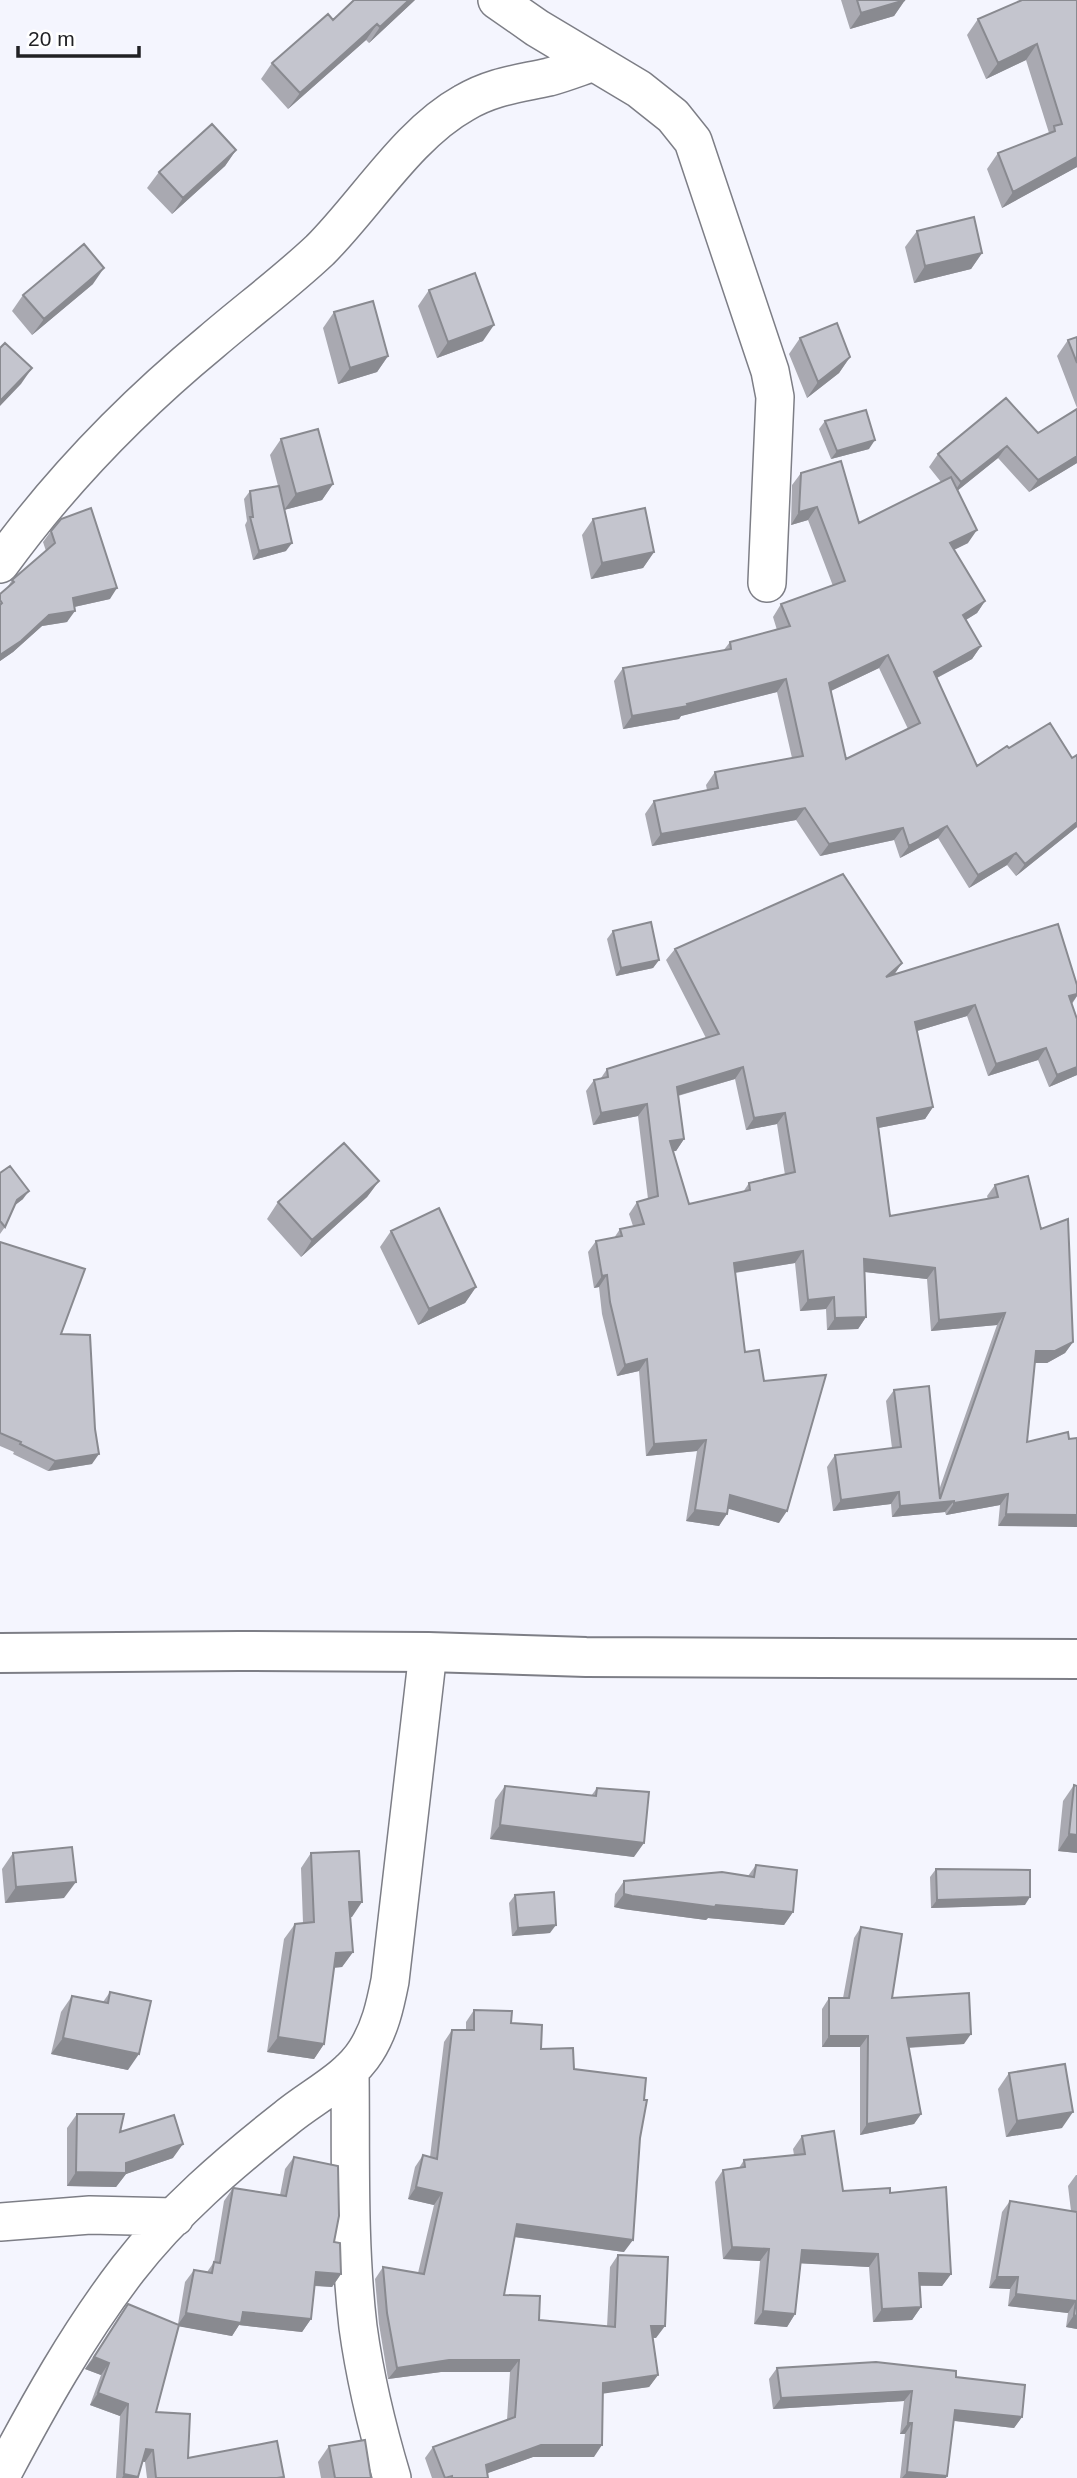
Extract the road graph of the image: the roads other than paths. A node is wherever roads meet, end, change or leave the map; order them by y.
1 (497, 0) edge
2 (594, 62) junction
3 (0, 564) edge
4 (767, 583) dead end
5 (428, 1652) junction
6 (0, 1653) edge
7 (1077, 1658) edge
8 (350, 2070) junction
9 (175, 2217) junction
10 (0, 2222) edge
11 (0, 2478) edge
12 (392, 2478) edge

1 - 2 street
2 - 3 street
2 - 4 street
5 - 6 main road
5 - 7 main road
5 - 8 street
8 - 9 street
8 - 12 street
9 - 10 street
9 - 11 street

